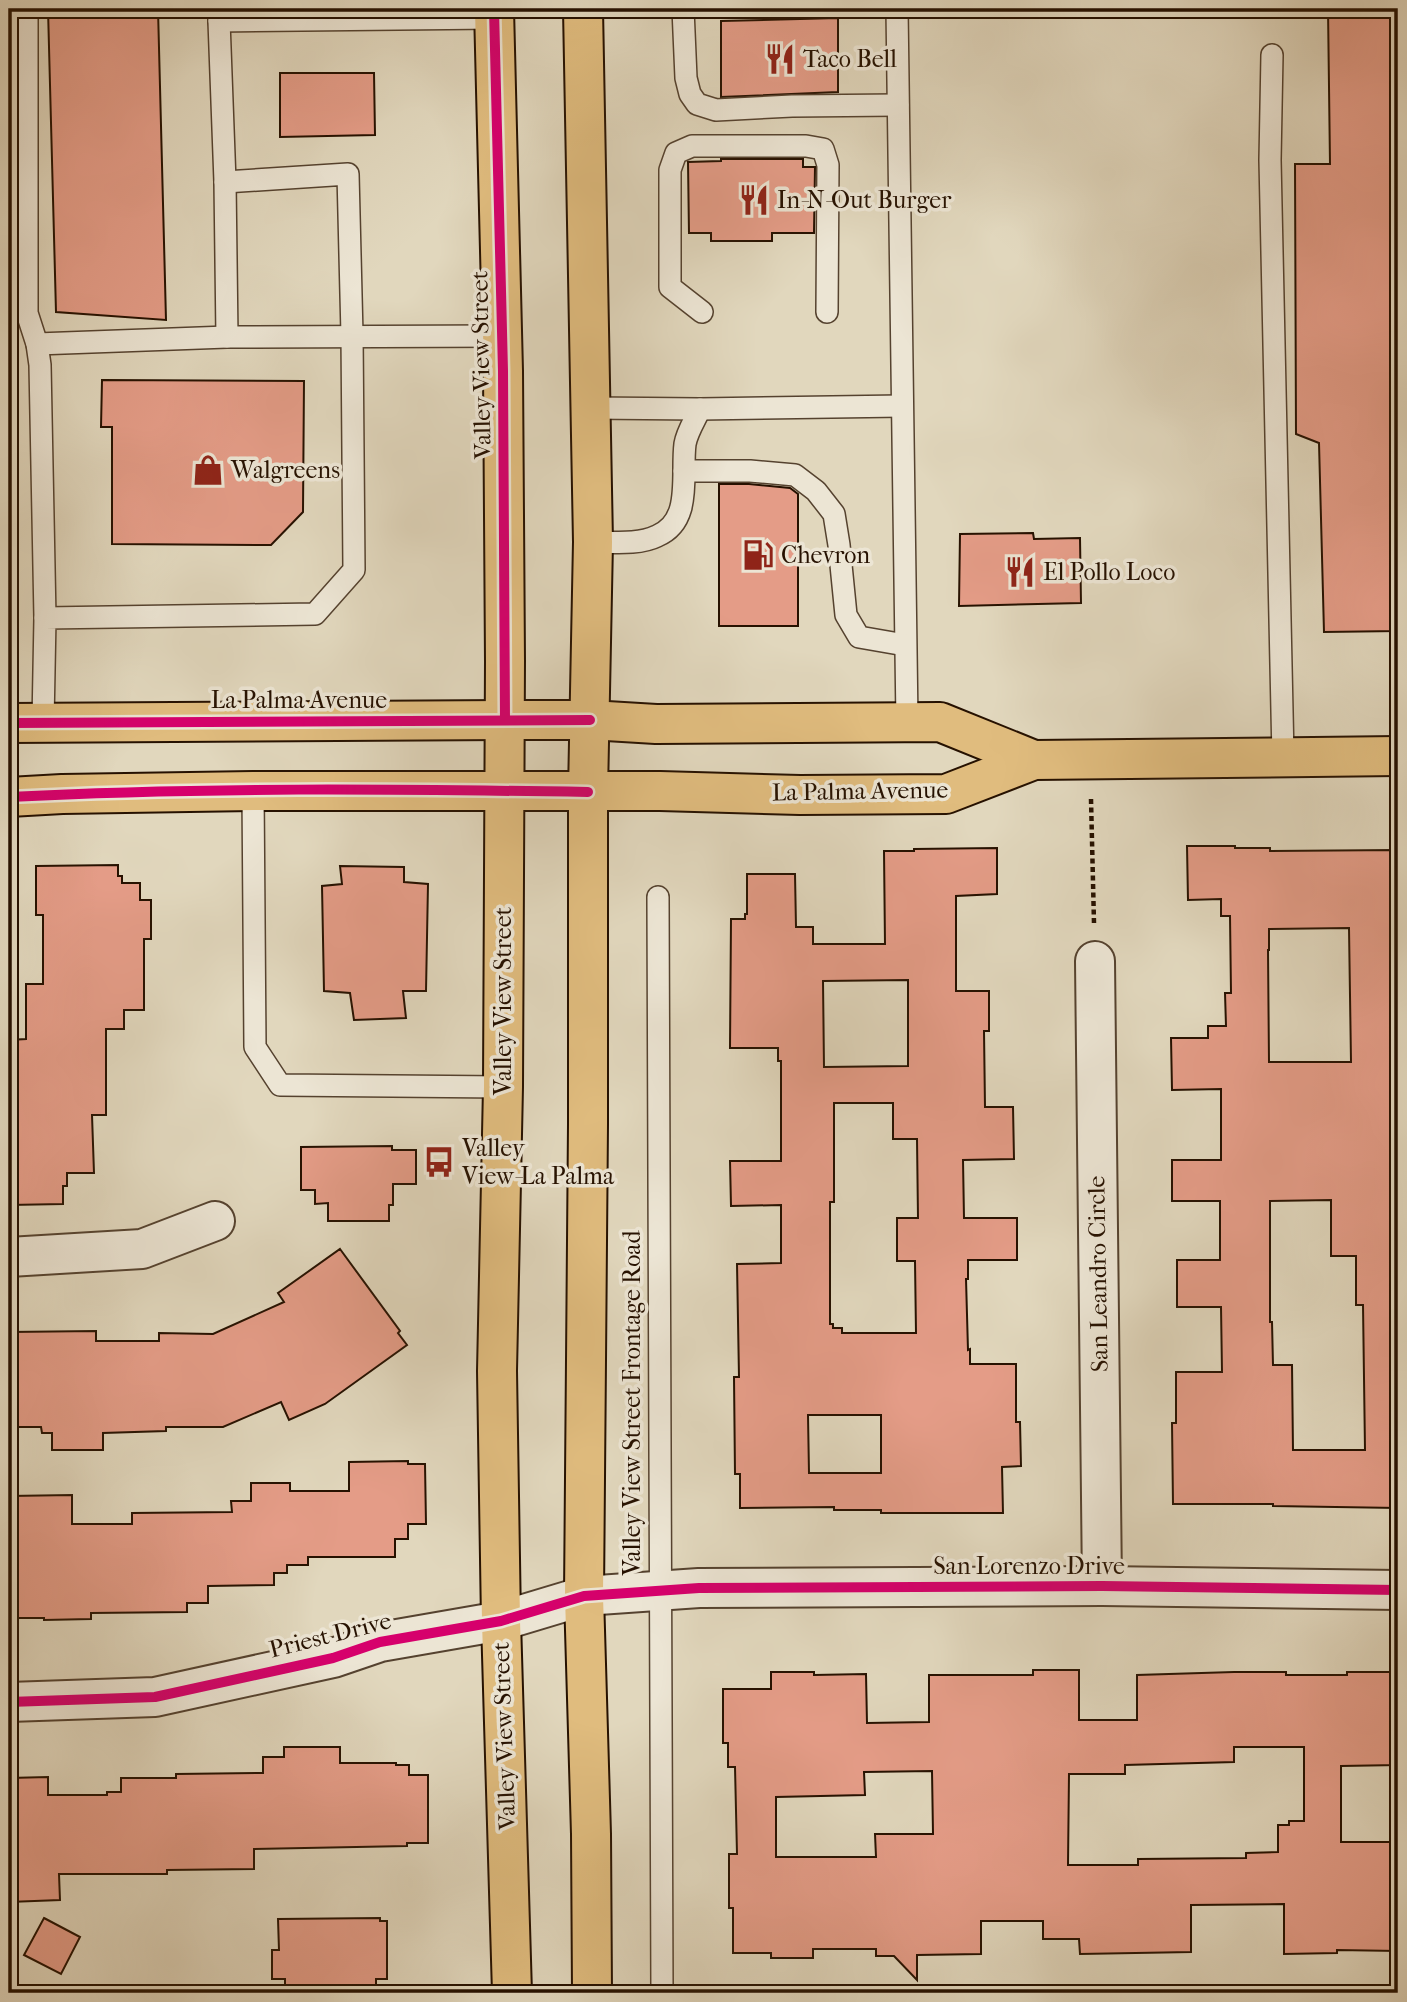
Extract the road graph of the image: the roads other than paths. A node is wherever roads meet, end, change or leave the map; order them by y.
1 (27, 9) edge
2 (583, 9) edge
3 (683, 9) edge
4 (897, 9) edge
5 (495, 13) edge
6 (405, 14) edge
7 (219, 15) edge
8 (1272, 55) dead end
9 (898, 105) junction
10 (225, 183) junction
11 (702, 312) dead end
12 (827, 312) dead end
13 (352, 335) junction
14 (502, 336) junction
15 (227, 337) junction
16 (37, 344) junction
17 (902, 406) junction
18 (591, 408) junction
19 (700, 409) junction
20 (684, 471) junction
21 (593, 542) junction
22 (45, 618) junction
23 (905, 645) junction
24 (505, 720) junction
25 (590, 720) junction
26 (907, 722) junction
27 (26, 723) edge
28 (1398, 756) edge
29 (1283, 757) junction
30 (1034, 760) junction
31 (253, 791) junction
32 (504, 791) junction
33 (588, 792) junction
34 (9, 797) edge
35 (657, 897) dead end
36 (1095, 961) road end
37 (503, 1087) junction
38 (215, 1222) dead end
39 (9, 1256) edge
40 (1102, 1586) junction
41 (659, 1590) junction
42 (1398, 1590) edge
43 (584, 1596) junction
44 (501, 1621) junction
45 (9, 1702) edge
46 (512, 1993) edge
47 (592, 1993) edge
48 (662, 1993) edge

1 - 16 lane
2 - 18 main road
3 - 9 lane
4 - 9 lane
5 - 6 lane
5 - 14 main road, Valley View Street
6 - 7 lane
7 - 10 lane
8 - 29 lane
9 - 17 lane
10 - 13 lane
10 - 15 lane
11 - 12 lane
13 - 14 lane
13 - 15 lane
13 - 22 lane
14 - 24 main road, Valley View Street
15 - 16 lane
16 - 22 lane
17 - 19 lane
17 - 23 lane
18 - 19 lane
18 - 21 main road
19 - 20 lane
20 - 21 lane
20 - 23 lane
21 - 25 main road
22 - 27 lane
23 - 26 lane
24 - 25 main road, La Palma Avenue
24 - 27 main road, La Palma Avenue
24 - 32 main road, Valley View Street
25 - 26 main road, La Palma Avenue
25 - 33 main road
26 - 30 main road, La Palma Avenue
28 - 29 main road, La Palma Avenue
29 - 30 main road, La Palma Avenue
30 - 33 main road, La Palma Avenue
31 - 32 main road, La Palma Avenue
31 - 34 main road, La Palma Avenue
31 - 37 lane
32 - 33 main road, La Palma Avenue
32 - 37 main road, Valley View Street
33 - 43 main road
35 - 41 lane, Valley View Street Frontage Road
36 - 40 street, San Leandro Circle
37 - 44 main road, Valley View Street
38 - 39 street
40 - 41 street, San Lorenzo Drive
40 - 42 street, San Lorenzo Drive
41 - 43 street, Priest Drive
41 - 48 lane, Valley View Street Frontage Road
43 - 44 street, Priest Drive
43 - 47 main road
44 - 45 street, Priest Drive
44 - 46 main road, Valley View Street

